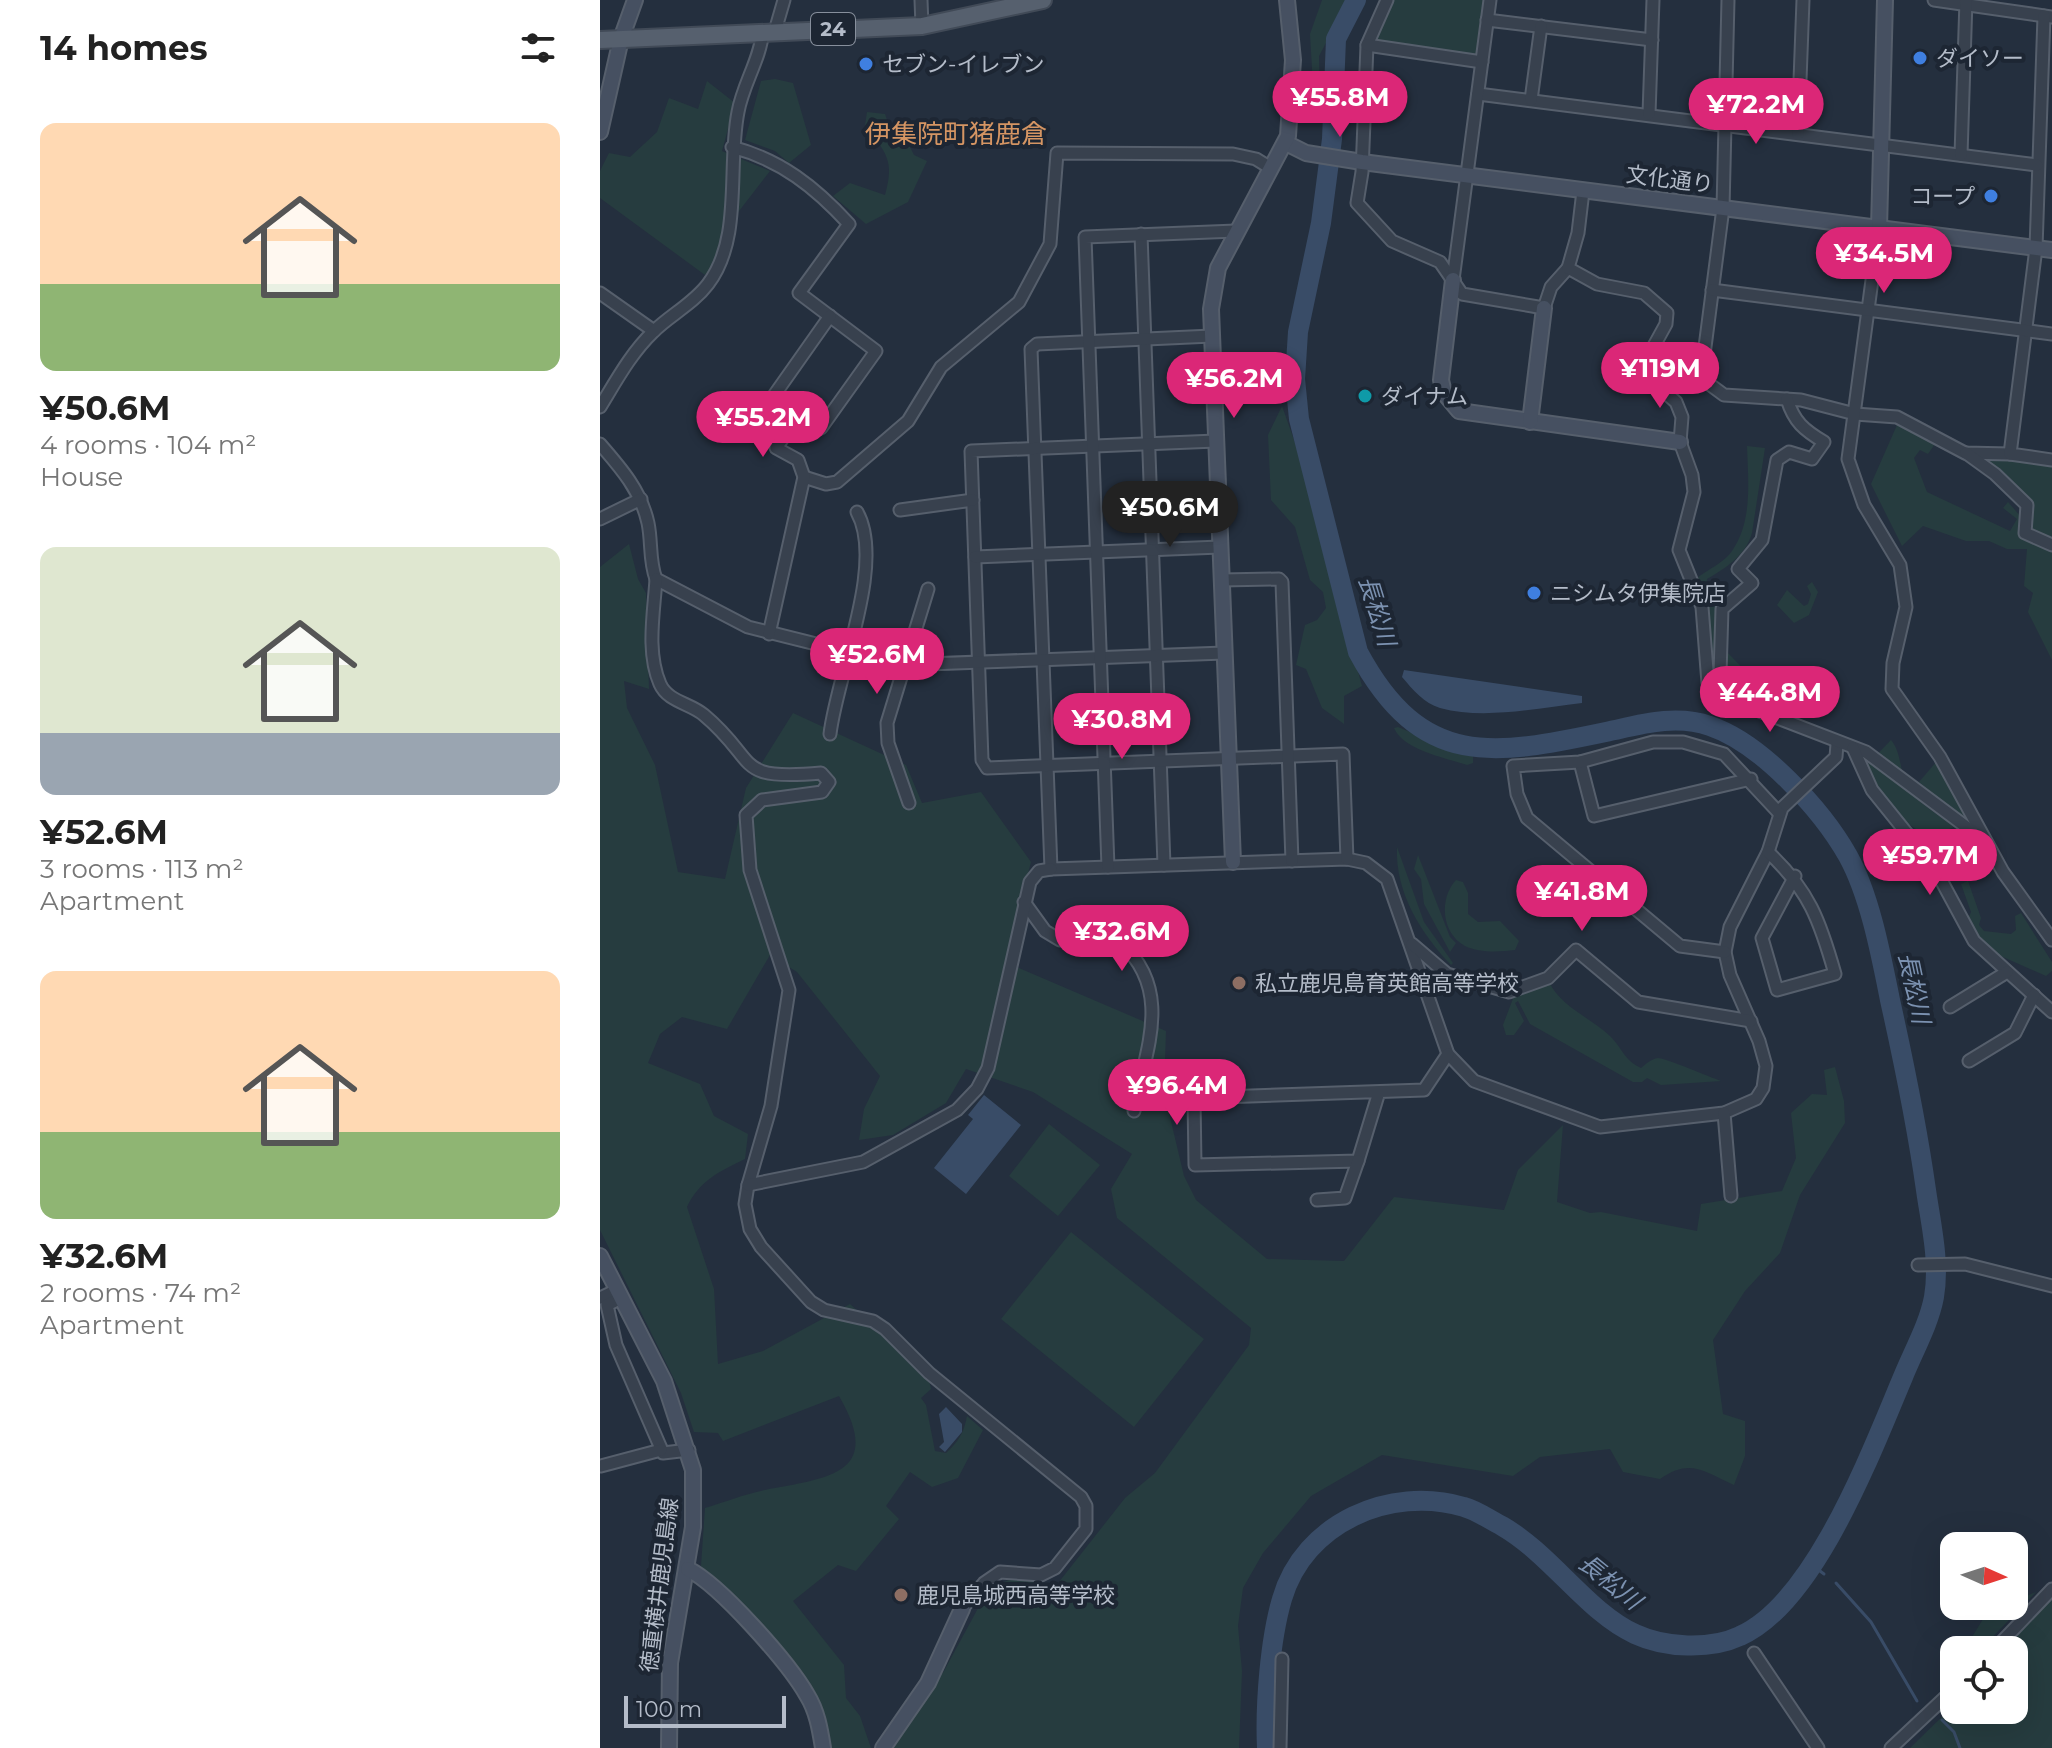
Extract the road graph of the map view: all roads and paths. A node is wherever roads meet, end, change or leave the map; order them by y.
1 (635, 0) edge
2 (784, 0) edge
3 (921, 0) edge
4 (1043, 0) edge
5 (1287, 0) edge
6 (1387, 0) edge
7 (1490, 0) edge
8 (1653, 0) edge
9 (1728, 0) edge
10 (1803, 0) edge
11 (1885, 0) edge
12 (1934, 0) edge
13 (1966, 2) edge
14 (2048, 16) edge
15 (1487, 20) junction
16 (922, 26) junction
17 (1541, 26) junction
18 (769, 31) junction
19 (621, 39) junction
20 (600, 40) edge
21 (1652, 40) junction
22 (1367, 45) junction
23 (1482, 62) junction
24 (1478, 94) junction
25 (1531, 100) junction
26 (1649, 114) junction
27 (1726, 125) junction
28 (600, 132) edge
29 (1798, 134) junction
30 (1286, 143) junction
31 (1880, 146) junction
32 (732, 147) junction
33 (1961, 155) junction
34 (1360, 161) junction
35 (2037, 165) junction
36 (1269, 167) junction
37 (1468, 176) junction
38 (1583, 191) junction
39 (1723, 208) junction
40 (1879, 228) junction
41 (1236, 231) junction
42 (1141, 234) junction
43 (2036, 248) junction
44 (2052, 250) edge
45 (1568, 268) junction
46 (1453, 280) junction
47 (1712, 290) junction
48 (600, 293) edge
49 (1544, 308) junction
50 (1869, 310) junction
51 (830, 316) junction
52 (2026, 330) junction
53 (654, 331) junction
54 (2052, 334) edge
55 (1212, 336) junction
56 (1144, 339) junction
57 (1088, 342) junction
58 (1701, 378) junction
59 (1668, 393) junction
60 (1787, 399) junction
61 (600, 407) edge
62 (801, 412) junction
63 (1855, 414) junction
64 (1530, 422) junction
65 (1216, 441) junction
66 (1680, 442) junction
67 (600, 444) edge
68 (1148, 444) junction
69 (1092, 447) junction
70 (1035, 449) junction
71 (1965, 453) junction
72 (2010, 454) junction
73 (2052, 460) edge
74 (804, 477) junction
75 (641, 499) junction
76 (973, 500) junction
77 (900, 510) dead end
78 (857, 512) dead end
79 (600, 519) edge
80 (2052, 545) edge
81 (1220, 547) junction
82 (1152, 550) junction
83 (1096, 552) junction
84 (1039, 555) junction
85 (975, 557) junction
86 (656, 579) junction
87 (1222, 580) junction
88 (928, 589) dead end
89 (769, 634) junction
90 (847, 653) junction
91 (1224, 653) junction
92 (1156, 655) junction
93 (1101, 657) junction
94 (1043, 659) junction
95 (979, 661) junction
96 (905, 664) junction
97 (1714, 698) junction
98 (830, 734) dead end
99 (1837, 744) junction
100 (1853, 748) junction
101 (1288, 756) junction
102 (1229, 757) junction
103 (1160, 761) junction
104 (1580, 762) junction
105 (1105, 763) junction
106 (1047, 766) junction
107 (1751, 779) junction
108 (909, 803) dead end
109 (1781, 811) junction
110 (1991, 846) junction
111 (1768, 852) junction
112 (1347, 859) junction
113 (1292, 861) junction
114 (1233, 862) junction
115 (1164, 865) junction
116 (1108, 867) junction
117 (1051, 869) junction
118 (1795, 876) junction
119 (1024, 902) junction
120 (2052, 940) edge
121 (1410, 942) junction
122 (1725, 952) junction
123 (2007, 972) junction
124 (2034, 995) junction
125 (1950, 1007) dead end
126 (2052, 1012) edge
127 (1751, 1021) junction
128 (1448, 1054) junction
129 (1969, 1061) dead end
130 (1379, 1092) junction
131 (1134, 1111) dead end
132 (1724, 1113) junction
133 (1358, 1161) junction
134 (748, 1185) junction
135 (1731, 1196) dead end
136 (1317, 1200) dead end
137 (600, 1256) edge
138 (1921, 1265) dead end
139 (2052, 1286) edge
140 (619, 1294) junction
141 (600, 1298) edge
142 (661, 1450) junction
143 (689, 1450) junction
144 (601, 1466) edge
145 (688, 1569) junction
146 (2052, 1589) edge
147 (962, 1609) joint
148 (2007, 1636) edge
149 (1754, 1653) dead end
150 (1282, 1659) dead end
151 (1940, 1702) edge
152 (669, 1748) edge
153 (823, 1748) edge
154 (883, 1748) edge
155 (1280, 1748) edge
156 (1818, 1748) edge
157 (1891, 1748) edge

1 - 19 street
2 - 18 street
3 - 16 street
4 - 16 main road, 24
5 - 30 street
6 - 22 street
7 - 15 street
8 - 21 street
9 - 27 street
10 - 29 street
11 - 31 street
12 - 13 street
13 - 14 street
13 - 33 street
14 - 35 street
15 - 17 street
15 - 23 street
16 - 18 main road, 24
17 - 21 street
17 - 25 street
18 - 19 main road, 24
18 - 32 street
19 - 20 main road, 24
19 - 28 street
21 - 26 street
22 - 23 street
22 - 34 street
23 - 24 street
24 - 25 street
24 - 37 street
25 - 26 street
26 - 27 street
27 - 29 street
27 - 39 street
29 - 31 street
30 - 34 street, 文化通り
30 - 36 street
31 - 33 street
31 - 40 street
32 - 51 street
32 - 53 street
33 - 35 street
34 - 37 street, 文化通り
34 - 46 street
35 - 43 street
36 - 41 street
36 - 74 street
37 - 38 street, 文化通り
37 - 46 street
38 - 39 street, 文化通り
38 - 45 street
39 - 40 street, 文化通り
39 - 47 street
40 - 43 street, 文化通り
40 - 50 street
41 - 42 street
41 - 55 street
42 - 56 street
42 - 57 street
43 - 44 street, 文化通り
43 - 52 street
45 - 49 street
45 - 59 street
46 - 49 street
46 - 64 street
47 - 50 street
47 - 58 street
48 - 53 street
49 - 64 street
50 - 52 street
50 - 63 street
51 - 62 street
51 - 62 street
52 - 54 street
52 - 72 street
53 - 61 street
55 - 56 street
55 - 65 street
56 - 57 street
56 - 68 street
57 - 69 street
57 - 70 street
58 - 59 street
58 - 60 street
59 - 66 street
60 - 63 street
60 - 97 street
62 - 74 street
63 - 71 street
63 - 110 street
64 - 66 street
65 - 68 street
65 - 81 street
66 - 97 street
67 - 75 street
68 - 69 street
68 - 82 street
69 - 70 street
69 - 83 street
70 - 76 street
70 - 84 street
71 - 72 street
71 - 80 street
72 - 73 street
74 - 89 street
75 - 79 street
75 - 86 street
76 - 77 street
76 - 85 street
78 - 90 street
81 - 82 street
81 - 87 street
82 - 83 street
82 - 92 street
83 - 84 street
83 - 93 street
84 - 85 street
84 - 94 street
85 - 95 street
86 - 89 street
86 - 134 street
87 - 91 street
87 - 101 street
88 - 96 street
89 - 90 street
90 - 96 street
90 - 98 street
91 - 92 street
91 - 102 street
92 - 93 street
92 - 103 street
93 - 94 street
93 - 105 street
94 - 95 street
94 - 106 street
95 - 96 street
95 - 106 street
96 - 108 street
97 - 99 street
99 - 100 street
99 - 109 street
100 - 110 street
100 - 123 street
101 - 102 street
101 - 112 street
101 - 113 street
102 - 103 street
102 - 114 street
103 - 105 street
103 - 115 street
104 - 107 street
104 - 107 street
104 - 122 street
105 - 106 street
105 - 116 street
106 - 117 street
107 - 109 street
109 - 111 street
110 - 120 street
111 - 118 street
111 - 122 street
112 - 113 street
112 - 121 street
113 - 114 street
114 - 115 street
115 - 116 street
116 - 117 street
117 - 119 street
118 - 118 street
119 - 131 street
119 - 134 street
121 - 127 street
121 - 128 street
122 - 127 street
123 - 124 street
123 - 125 street
124 - 126 street
124 - 129 street
127 - 132 street
128 - 130 street
128 - 132 street
130 - 133 street
130 - 133 street
132 - 135 street
133 - 136 street
134 - 147 street
137 - 140 street, 徳重横井鹿児島線
138 - 139 street
140 - 141 street
140 - 142 street
140 - 143 street, 徳重横井鹿児島線
142 - 143 street
142 - 144 street
143 - 145 street, 徳重横井鹿児島線
145 - 152 street, 徳重横井鹿児島線
145 - 153 street
146 - 148 street
147 - 154 street
149 - 156 street
150 - 155 street
151 - 157 street

